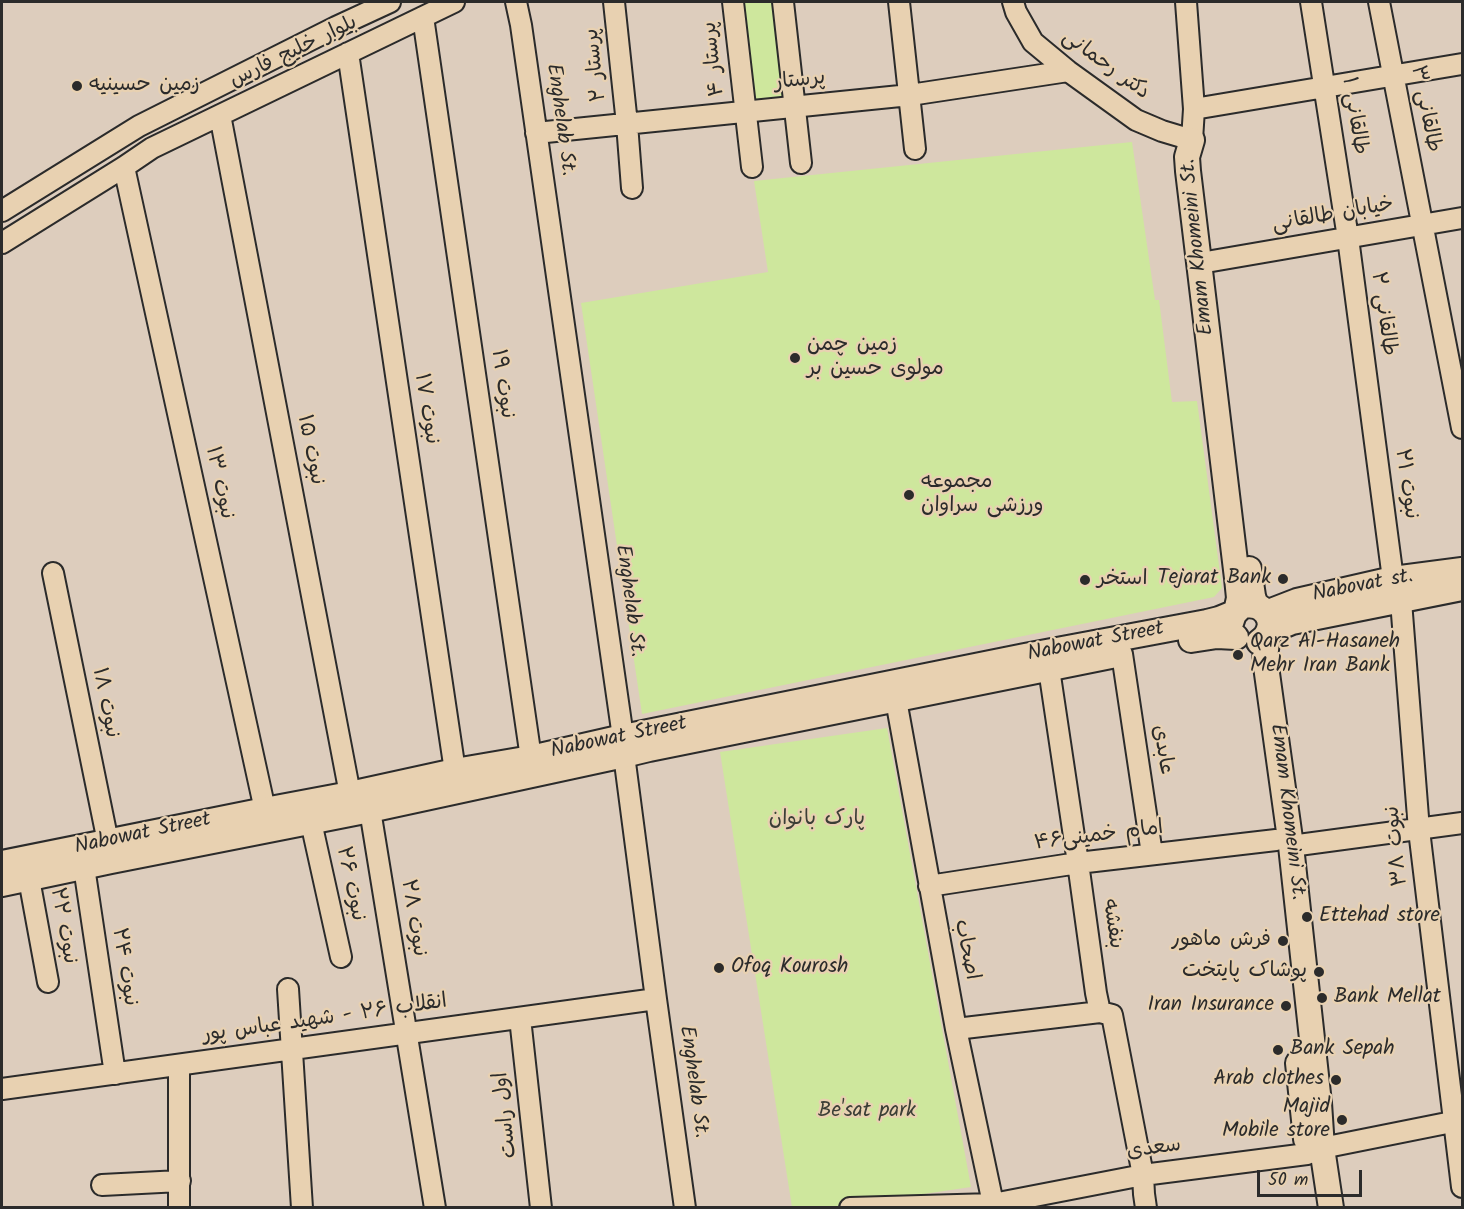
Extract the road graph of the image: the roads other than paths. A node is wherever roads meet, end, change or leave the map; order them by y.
1 (390, 2) edge
2 (454, 2) edge
3 (516, 2) edge
4 (614, 2) edge
5 (733, 2) edge
6 (783, 2) edge
7 (899, 2) edge
8 (1014, 2) edge
9 (1186, 2) edge
10 (1311, 2) edge
11 (1379, 2) edge
12 (423, 16) junction
13 (348, 53) junction
14 (1462, 64) edge
15 (1068, 72) junction
16 (1393, 76) junction
17 (1325, 87) junction
18 (910, 95) junction
19 (795, 106) junction
20 (1194, 109) junction
21 (745, 112) junction
22 (220, 115) junction
23 (627, 124) junction
24 (536, 133) junction
25 (1192, 140) junction
26 (915, 149) dead end
27 (801, 163) dead end
28 (124, 167) junction
29 (752, 167) dead end
30 (632, 188) dead end
31 (2, 211) edge
32 (1462, 218) edge
33 (1423, 225) junction
34 (1348, 238) junction
35 (2, 243) edge
36 (1205, 262) junction
37 (1369, 396) joint
38 (1462, 428) edge
39 (1462, 570) edge
40 (53, 573) dead end
41 (1462, 588) edge
42 (1397, 590) junction
43 (1236, 612) junction
44 (1265, 618) junction
45 (1238, 639) junction
46 (1122, 654) junction
47 (1049, 669) junction
48 (894, 691) junction
49 (624, 746) junction
50 (531, 758) junction
51 (455, 771) junction
52 (360, 802) junction
53 (265, 810) junction
54 (311, 822) junction
55 (1462, 824) edge
56 (1419, 830) junction
57 (1284, 843) junction
58 (110, 851) junction
59 (1152, 854) junction
60 (2, 863) edge
61 (1078, 863) junction
62 (84, 867) junction
63 (29, 879) junction
64 (2, 884) edge
65 (929, 886) junction
66 (340, 957) dead end
67 (48, 982) dead end
68 (288, 989) dead end
69 (656, 999) junction
70 (1100, 1012) junction
71 (520, 1018) junction
72 (956, 1029) junction
73 (407, 1033) junction
74 (292, 1049) junction
75 (179, 1065) junction
76 (115, 1074) junction
77 (2, 1089) edge
78 (1458, 1121) edge
79 (1315, 1151) junction
80 (1143, 1175) junction
81 (180, 1181) junction
82 (102, 1185) dead end
83 (1462, 1187) edge
84 (994, 1206) edge
85 (854, 1207) edge
86 (179, 1208) edge
87 (302, 1208) edge
88 (435, 1208) edge
89 (541, 1208) edge
90 (685, 1208) edge
91 (1146, 1208) edge
92 (1316, 1208) edge
93 (1331, 1208) edge

1 - 31 street, بلوار خلیج فارس
2 - 12 street, بلوار خلیج فارس
3 - 24 street, Enghelab St.
4 - 23 street, پرستار ۲
5 - 21 street, پرستار ۴
6 - 19 street
7 - 18 street
8 - 15 street, دکتر رحمانی
9 - 20 street
10 - 17 street, طالقانی ۱
11 - 16 street, طالقانی ۳
12 - 13 street, بلوار خلیج فارس
12 - 50 street, نبوت ۱۹
13 - 22 street, بلوار خلیج فارس
13 - 51 street, نبوت ۱۷
14 - 16 street
15 - 18 street, پرستار
15 - 25 street, دکتر رحمانی
16 - 17 street
16 - 33 street, طالقانی ۳
17 - 20 street
17 - 34 street, طالقانی ۱
18 - 19 street, پرستار
18 - 26 street
19 - 21 street, پرستار
19 - 27 street
20 - 25 street
21 - 23 street, پرستار
21 - 29 street, پرستار ۴
22 - 28 street, بلوار خلیج فارس
22 - 52 street, نبوت ۱۵
23 - 24 street, پرستار
23 - 30 street, پرستار ۲
24 - 49 street, Enghelab St.
25 - 36 main road, Emam Khomeini St.
28 - 35 street, بلوار خلیج فارس
28 - 53 street, نبوت ۱۳
32 - 33 street, خیابان طالقانی
33 - 34 street, خیابان طالقانی
33 - 38 street, طالقانی ۳
34 - 36 street, خیابان طالقانی
34 - 37 street, طالقانی ۲
36 - 43 main road, Emam Khomeini St.
36 - 44 main road, Emam Khomeini St.
37 - 42 street, نبوت ۲۱
39 - 42 main road, Nabovat st.
40 - 58 street, نبوت ۱۸
41 - 42 main road, Nabovat st.
42 - 44 main road, Nabovat st.
42 - 56 street, نبوت ۳۸
43 - 44 main road, Nabowat Street
43 - 45 main road, Emam Khomeini St.
43 - 48 main road, Nabowat Street
44 - 45 main road, Nabowat Street
44 - 57 main road, Emam Khomeini St.
45 - 46 main road, Nabowat Street
45 - 57 main road, Emam Khomeini St.
46 - 47 main road, Nabowat Street
46 - 59 street, عابدی
47 - 48 main road, Nabowat Street
47 - 61 street, بنفشه
48 - 49 main road, Nabowat Street
48 - 65 street, اصحاب
49 - 50 main road, Nabowat Street
49 - 52 main road, Nabowat Street
49 - 69 street, Enghelab St.
50 - 51 main road, Nabowat Street
51 - 52 main road, Nabowat Street
52 - 53 main road, Nabowat Street
52 - 54 main road, Nabowat Street
52 - 73 street, نبوت ۲۸
53 - 58 main road, Nabowat Street
54 - 58 main road, Nabowat Street
54 - 66 street, نبوت ۲۶
55 - 56 street, امام خمینی۴۶
56 - 57 street, امام خمینی۴۶
56 - 78 street, نبوت ۳۸
57 - 59 street, امام خمینی۴۶
57 - 79 main road, Emam Khomeini St.
58 - 60 main road, Nabowat Street
58 - 62 main road, Nabowat Street
59 - 61 street, امام خمینی۴۶
61 - 65 street, امام خمینی۴۶
61 - 70 street, بنفشه
62 - 63 main road, Nabowat Street
62 - 76 street, نبوت ۲۴
63 - 64 main road, Nabowat Street
63 - 67 street, نبوت ۲۲
65 - 72 street, اصحاب
68 - 74 street
69 - 71 street, انقلاب ۲۶ - شهید عباس پور
69 - 90 street, Enghelab St.
70 - 72 street
70 - 80 street, بنفشه
71 - 73 street, انقلاب ۲۶ - شهید عباس پور
71 - 89 street, اول راست
72 - 84 street, اصحاب
73 - 74 street, انقلاب ۲۶ - شهید عباس پور
73 - 88 street, نبوت ۲۸
74 - 75 street, انقلاب ۲۶ - شهید عباس پور
74 - 87 street
75 - 76 street, انقلاب ۲۶ - شهید عباس پور
75 - 81 street
76 - 77 street, انقلاب ۲۶ - شهید عباس پور
78 - 79 street, سعدی
78 - 83 street, نبوت ۳۸
79 - 80 street, سعدی
79 - 92 main road, Emam Khomeini St.
79 - 93 main road, Emam Khomeini St.
80 - 84 street, سعدی
80 - 91 street
81 - 82 street
81 - 86 street
84 - 85 street, سعدی

